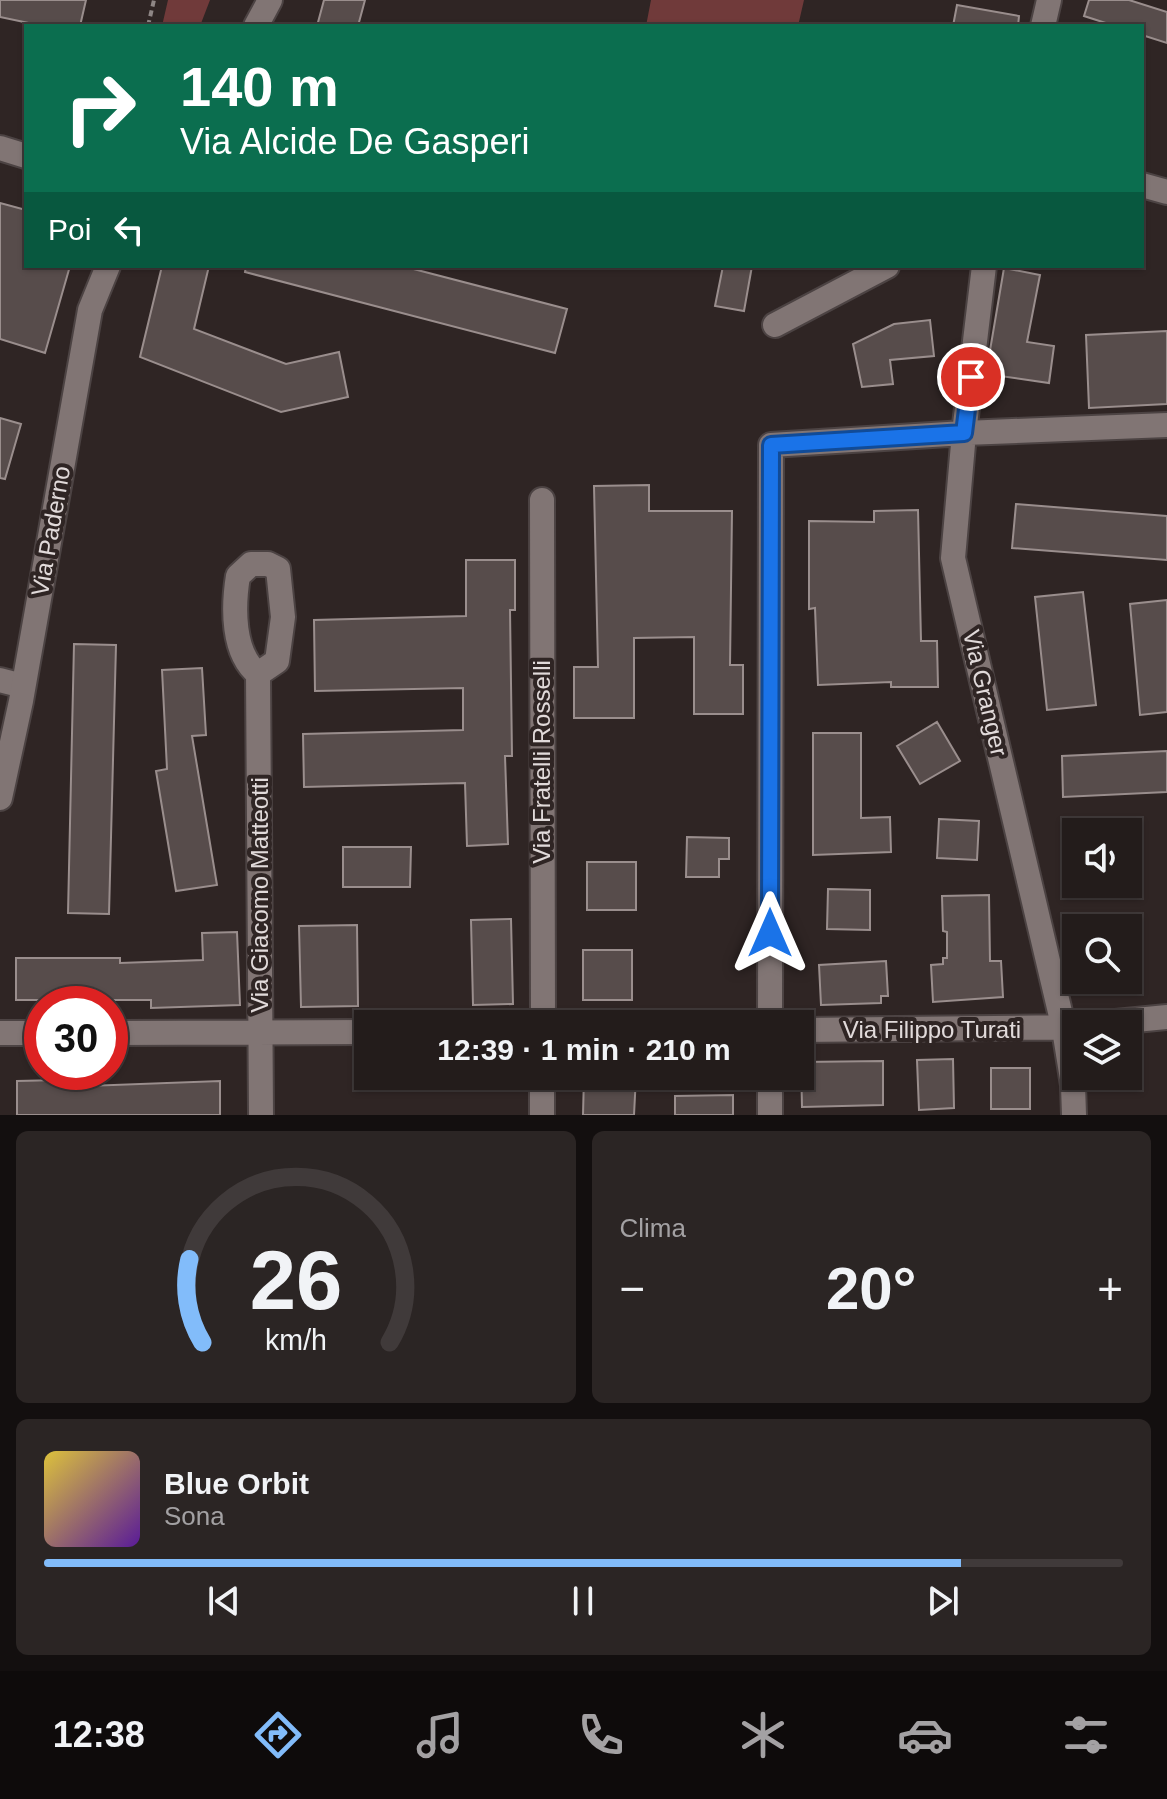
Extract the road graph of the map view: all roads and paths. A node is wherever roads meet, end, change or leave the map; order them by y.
1 (154, 0) edge
2 (270, 0) edge
3 (1049, 0) edge
4 (148, 24) edge
5 (257, 24) edge
6 (1043, 24) edge
7 (0, 148) edge
8 (24, 155) edge
9 (1144, 186) edge
10 (1167, 192) edge
11 (107, 268) edge
12 (883, 268) edge
13 (984, 268) edge
14 (775, 325) dead end
15 (1167, 425) edge
16 (964, 433) junction
17 (542, 500) dead end
18 (258, 674) dead end
19 (12, 683) edge
20 (0, 798) edge
21 (543, 1010) edge
22 (770, 1010) edge
23 (1066, 1010) edge
24 (1167, 1017) edge
25 (1142, 1019) edge
26 (1062, 1028) edge
27 (814, 1030) edge
28 (261, 1032) junction
29 (354, 1032) edge
30 (0, 1033) edge
31 (24, 1033) edge
32 (128, 1033) edge
33 (542, 1090) edge
34 (770, 1090) edge
35 (1073, 1090) edge
36 (261, 1115) edge
37 (542, 1115) edge
38 (770, 1115) edge
39 (1074, 1115) edge

1 - 4 path
2 - 5 street
3 - 6 street
7 - 8 street
9 - 10 street
11 - 19 street, Via Paderno
12 - 14 street
13 - 16 street, Via Granger
15 - 16 street
16 - 22 street
16 - 23 street, Via Granger
17 - 21 street, Via Fratelli Rosselli
18 - 28 street, Via Giacomo Matteotti
19 - 20 street, Via Paderno
24 - 25 street
26 - 27 street, Via Filippo Turati
28 - 29 street
28 - 32 street
28 - 36 street, Via Giacomo Matteotti
30 - 31 street
33 - 37 street
34 - 38 street
35 - 39 street, Via Granger

